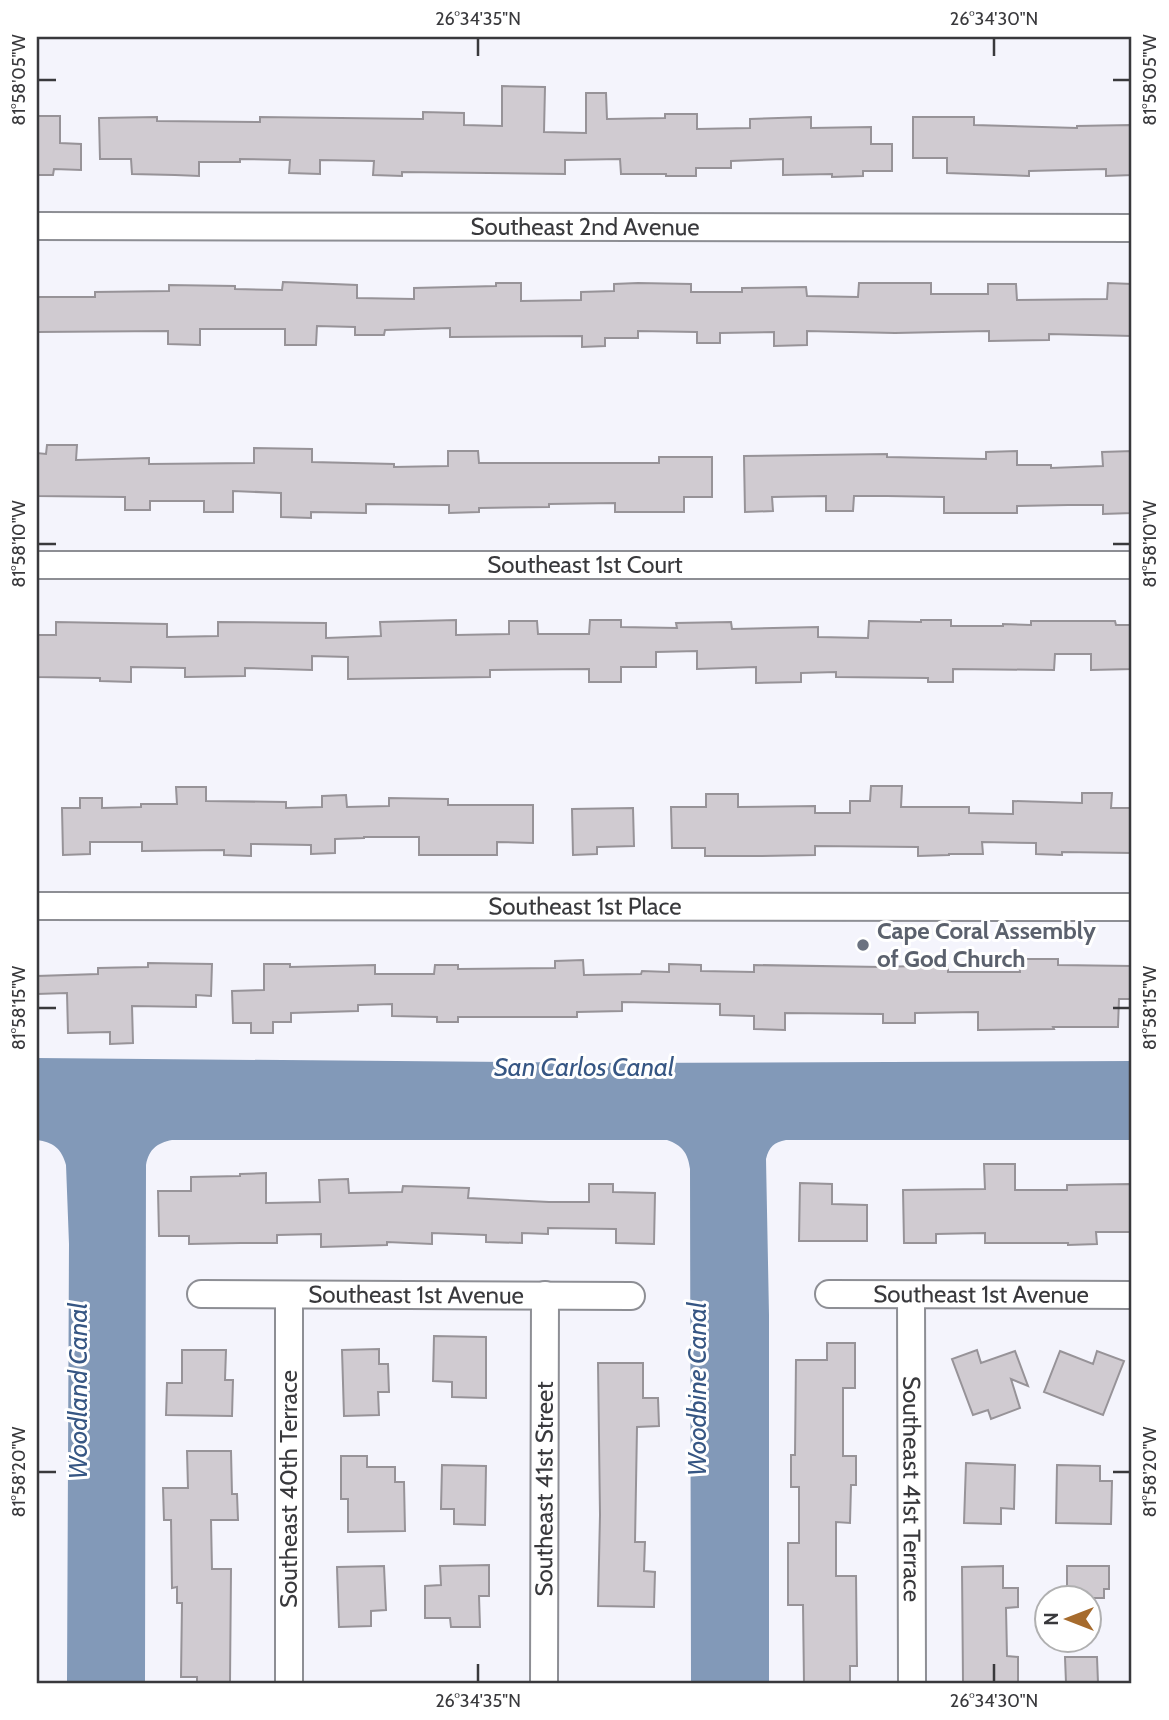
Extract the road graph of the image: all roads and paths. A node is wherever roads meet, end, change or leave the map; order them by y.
1 (37, 226) edge
2 (1132, 228) edge
3 (37, 565) edge
4 (1132, 565) edge
5 (37, 906) edge
6 (1132, 907) edge
7 (201, 1294) dead end
8 (829, 1294) dead end
9 (1132, 1294) edge
10 (289, 1295) junction
11 (911, 1295) junction
12 (545, 1296) junction
13 (631, 1296) dead end
14 (289, 1683) edge
15 (544, 1683) edge
16 (912, 1683) edge

1 - 2 street, Southeast 2nd Avenue
3 - 4 street, Southeast 1st Court
5 - 6 street, Southeast 1st Place
7 - 10 street, Southeast 1st Avenue
8 - 11 street, Southeast 1st Avenue
9 - 11 street, Southeast 1st Avenue
10 - 12 street, Southeast 1st Avenue
10 - 14 street, Southeast 40th Terrace
11 - 16 street, Southeast 41st Terrace
12 - 13 street, Southeast 1st Avenue
12 - 15 street, Southeast 41st Street

